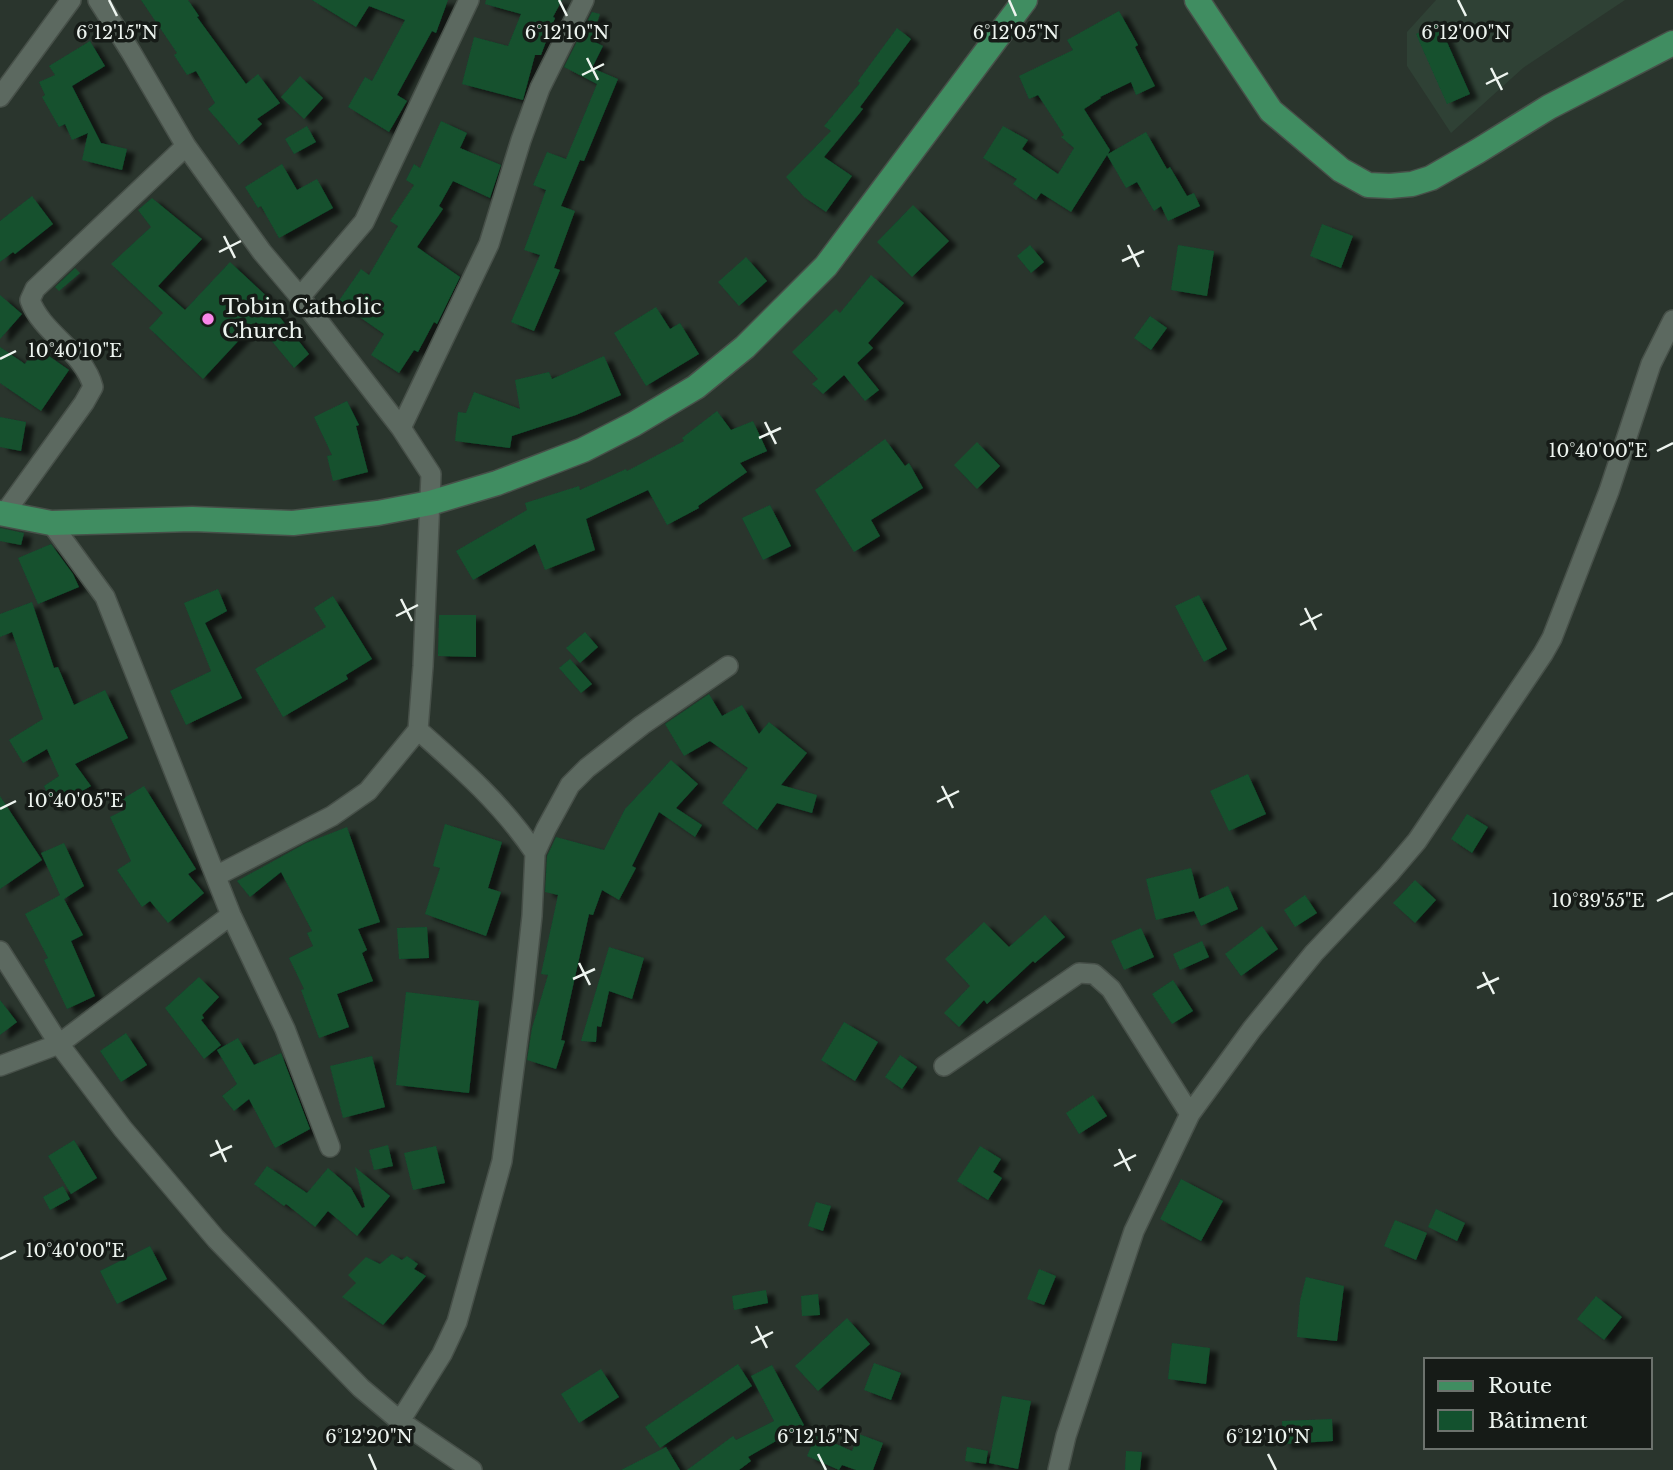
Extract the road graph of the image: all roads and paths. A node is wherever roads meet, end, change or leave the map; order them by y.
1 (71, 0) edge
2 (98, 0) edge
3 (468, 0) edge
4 (584, 0) edge
5 (1024, 0) edge
6 (1197, 0) edge
7 (1673, 43) edge
8 (0, 97) edge
9 (186, 146) junction
10 (300, 298) junction
11 (1673, 320) edge
12 (401, 428) junction
13 (430, 503) junction
14 (2, 513) edge
15 (51, 523) junction
16 (728, 666) dead end
17 (418, 730) junction
18 (535, 853) junction
19 (216, 876) junction
20 (231, 915) junction
21 (0, 951) edge
22 (59, 1044) junction
23 (0, 1066) edge
24 (944, 1066) dead end
25 (1190, 1114) junction
26 (331, 1147) dead end
27 (400, 1421) junction
28 (472, 1470) edge
29 (1058, 1470) edge

1 - 8 street
2 - 9 street
3 - 10 street
4 - 12 street
5 - 13 main road
6 - 7 main road
9 - 10 street
9 - 14 street
10 - 12 street
11 - 25 street
12 - 13 street
13 - 15 main road
13 - 17 street
14 - 15 main road
15 - 19 street
16 - 18 street
17 - 18 street
17 - 19 street
18 - 27 street
19 - 20 street
20 - 22 street
20 - 26 street
21 - 22 street
22 - 23 street
22 - 27 street
24 - 25 street
25 - 29 street
27 - 28 street

